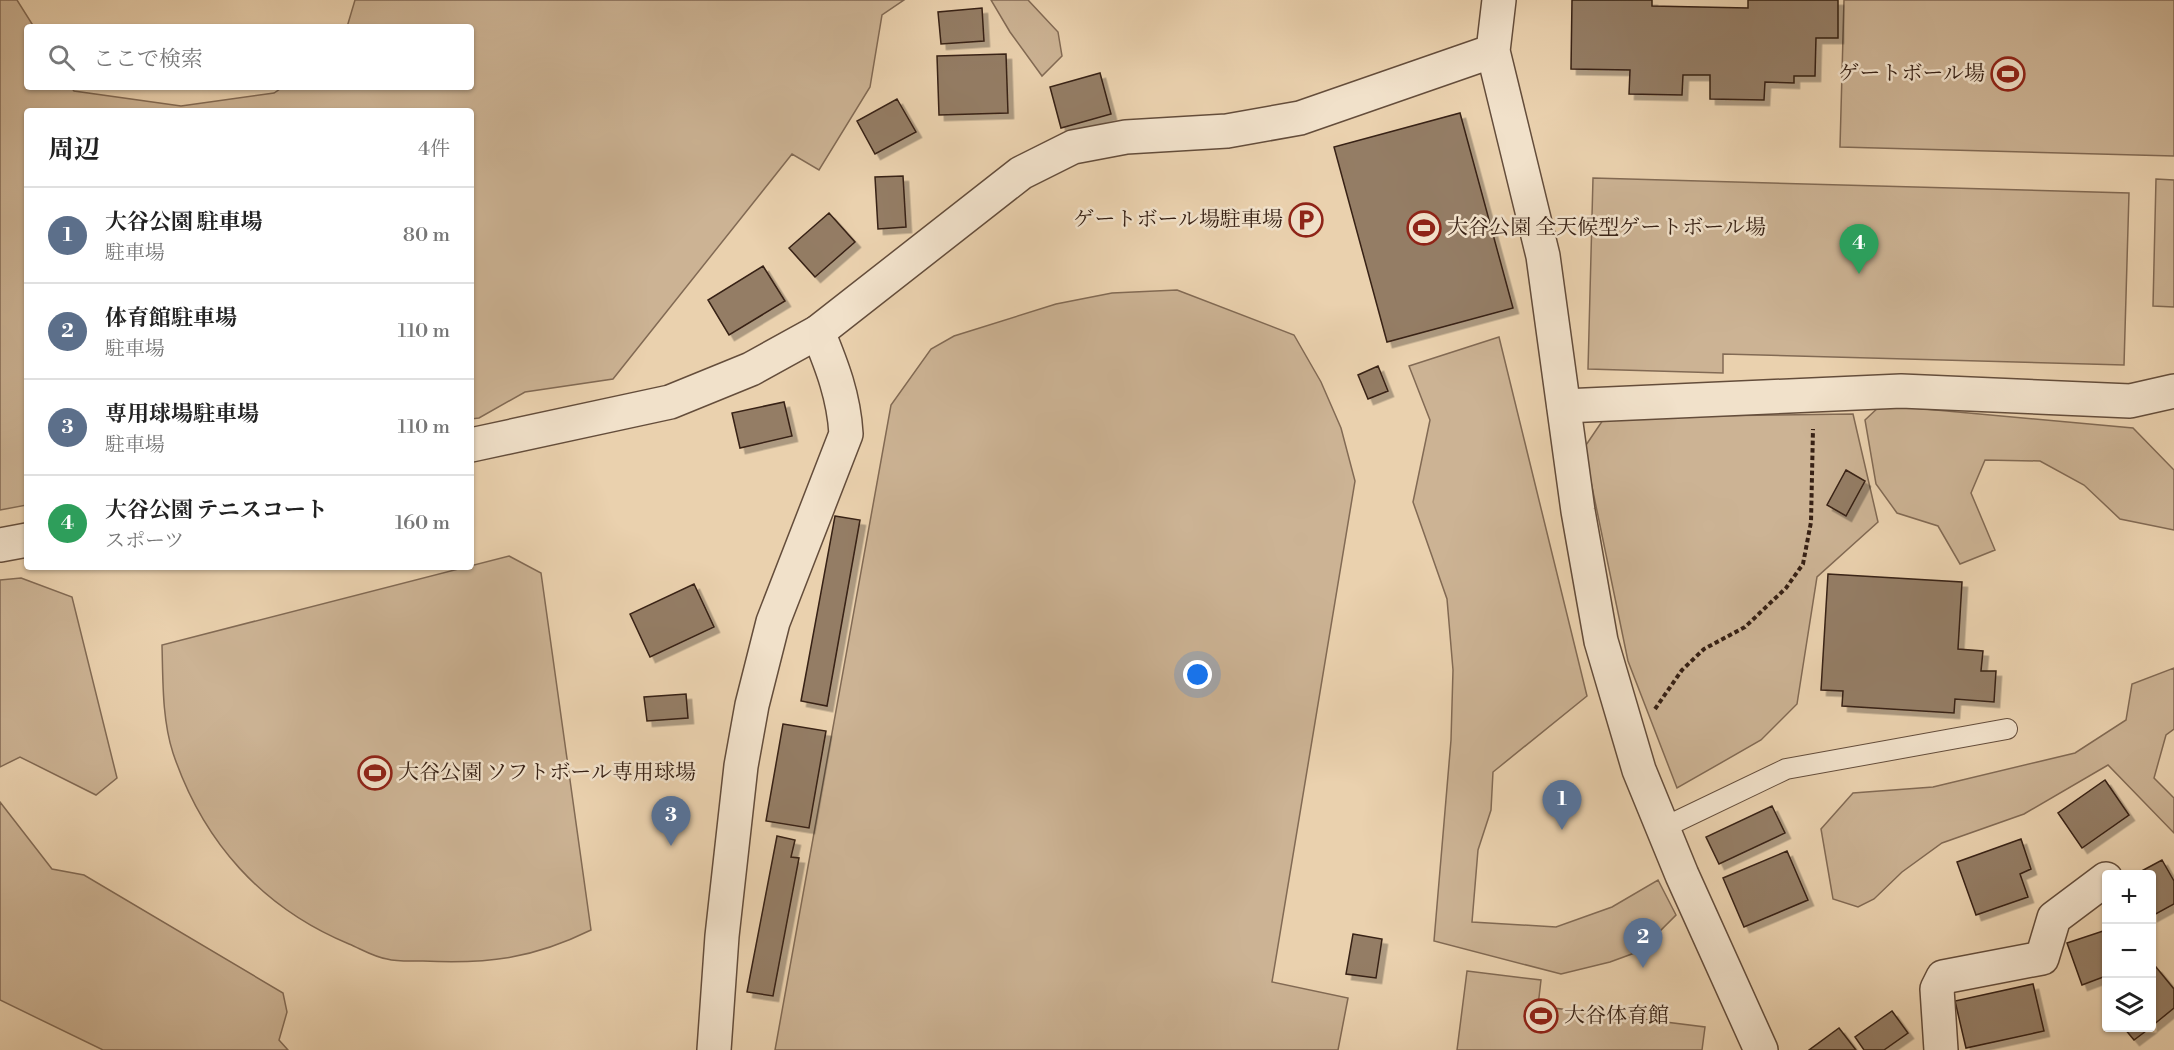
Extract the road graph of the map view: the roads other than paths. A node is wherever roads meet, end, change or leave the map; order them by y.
1 (1499, 0) edge
2 (1492, 51) junction
3 (818, 332) junction
4 (2174, 391) edge
5 (1564, 406) junction
6 (474, 444) edge
7 (24, 541) edge
8 (0, 545) edge
9 (2007, 729) dead end
10 (1663, 828) junction
11 (2102, 882) edge
12 (714, 1050) edge
13 (1761, 1050) edge
14 (1941, 1050) edge

1 - 2 street
2 - 3 street
2 - 5 street
3 - 6 street
3 - 12 street
4 - 5 street
5 - 10 street
7 - 8 street
9 - 10 lane
10 - 13 street
11 - 14 street

